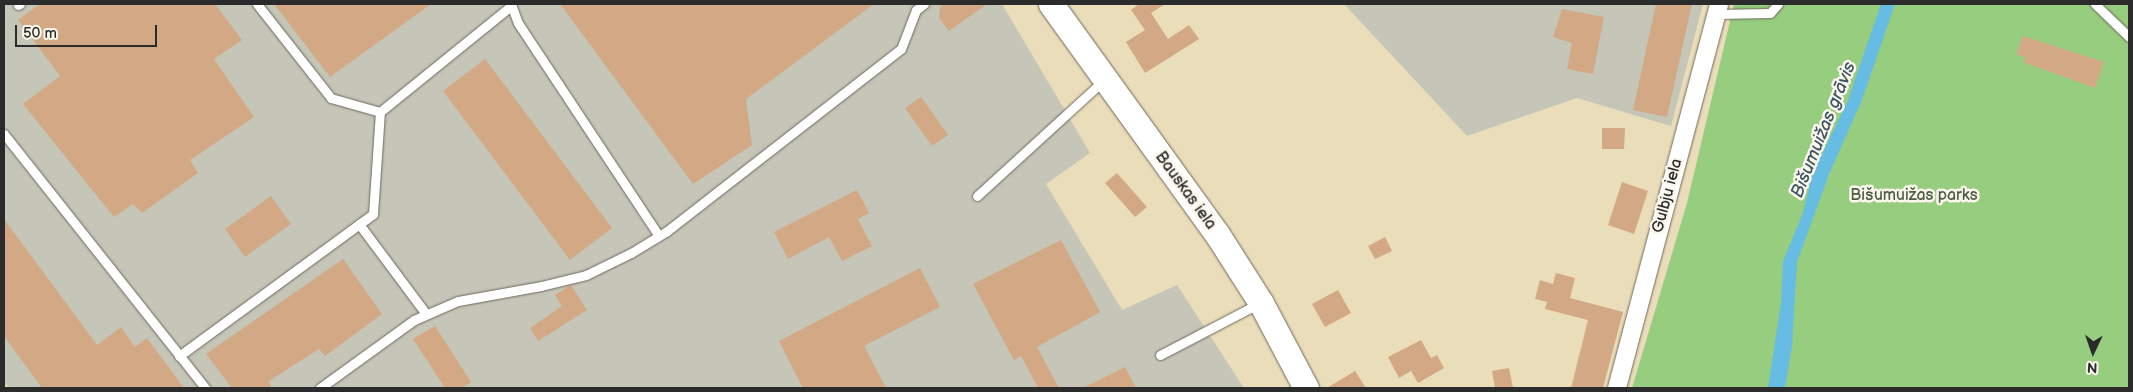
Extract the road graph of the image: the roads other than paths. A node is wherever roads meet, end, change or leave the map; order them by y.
1 (258, 4) edge
2 (924, 4) edge
3 (1051, 4) edge
4 (1778, 4) edge
5 (2095, 4) edge
6 (511, 5) edge
7 (1718, 9) edge
8 (2129, 38) edge
9 (1105, 79) junction
10 (380, 112) junction
11 (4, 134) edge
12 (977, 196) dead end
13 (359, 224) junction
14 (659, 236) junction
15 (1261, 303) junction
16 (426, 314) junction
17 (179, 356) junction
18 (1160, 356) dead end
19 (205, 388) edge
20 (320, 388) edge
21 (1306, 388) edge
22 (1617, 388) edge

1 - 10 lane
2 - 14 lane
3 - 9 street, Bauskas iela
4 - 7 lane
5 - 8 lane
6 - 10 lane
6 - 14 lane
7 - 22 street, Gulbju iela
9 - 12 lane
9 - 15 street, Bauskas iela
10 - 13 lane
11 - 17 lane
13 - 16 lane
13 - 17 lane
14 - 16 lane
15 - 18 lane
15 - 21 street, Bauskas iela
16 - 20 lane
17 - 19 lane

